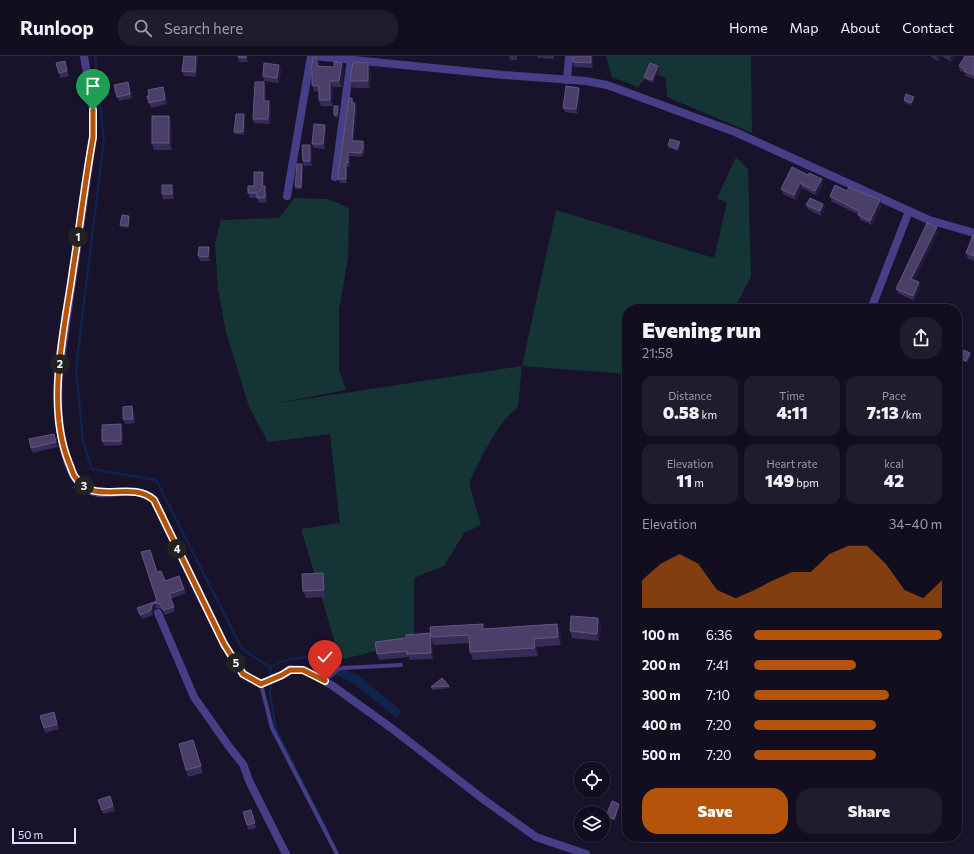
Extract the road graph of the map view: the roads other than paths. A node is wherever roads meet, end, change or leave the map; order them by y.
1 (84, 56) edge
2 (311, 56) edge
3 (314, 56) edge
4 (569, 56) edge
5 (351, 59) junction
6 (381, 59) edge
7 (568, 80) junction
8 (335, 177) dead end
9 (287, 196) dead end
10 (909, 211) junction
11 (974, 233) edge
12 (873, 304) edge
13 (158, 613) dead end
14 (400, 665) dead end
15 (326, 680) junction
16 (264, 681) junction
17 (582, 853) edge
18 (286, 854) edge
19 (337, 854) edge

1 - 16 street
2 - 9 street
3 - 5 street
4 - 7 street
5 - 6 street
5 - 8 street
6 - 7 street
7 - 10 street
10 - 11 street
10 - 12 street
13 - 18 street
14 - 15 lane
15 - 16 street
15 - 17 street
16 - 19 lane

